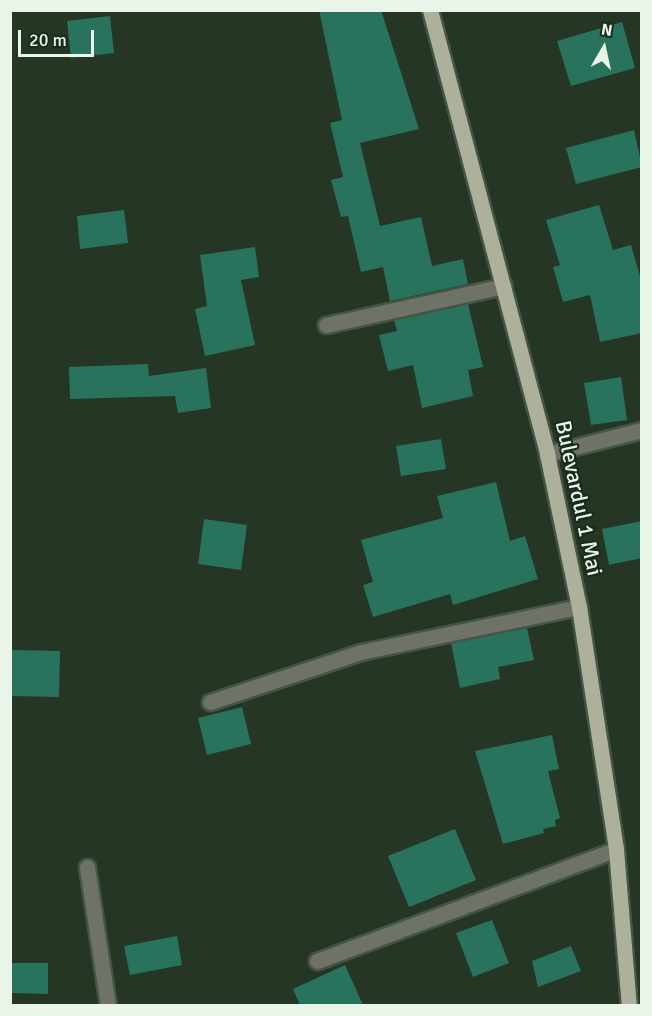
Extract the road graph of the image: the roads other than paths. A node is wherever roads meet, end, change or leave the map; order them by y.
1 (430, 10) edge
2 (504, 286) junction
3 (326, 325) dead end
4 (642, 430) edge
5 (547, 454) junction
6 (579, 607) junction
7 (210, 702) dead end
8 (616, 849) junction
9 (87, 867) dead end
10 (317, 961) dead end
11 (108, 1005) edge
12 (629, 1005) edge

1 - 2 main road, Bulevardul 1 Mai
2 - 3 street
2 - 5 main road, Bulevardul 1 Mai
4 - 5 street
5 - 6 main road, Bulevardul 1 Mai
6 - 7 street
6 - 8 main road, Bulevardul 1 Mai
8 - 10 street
8 - 12 main road, Bulevardul 1 Mai
9 - 11 street

